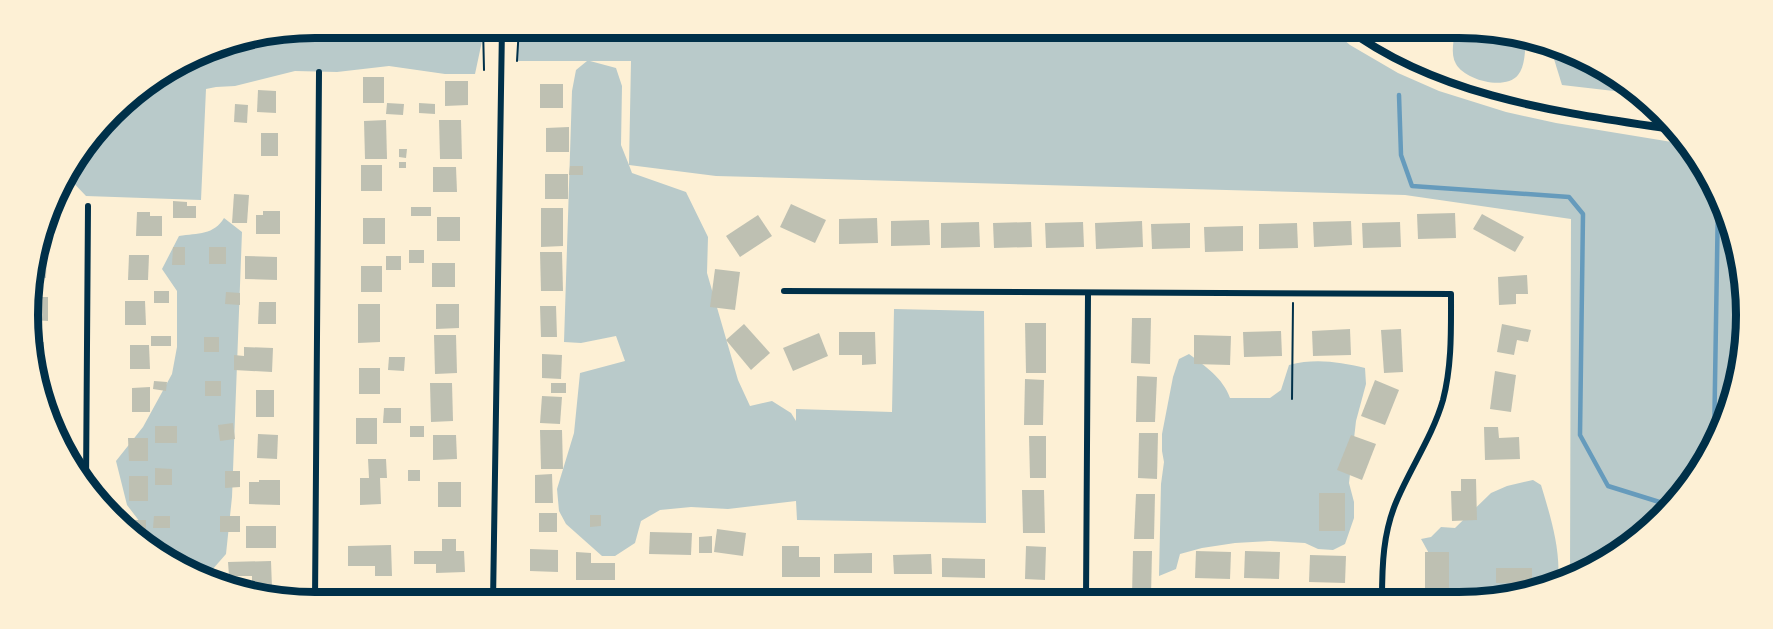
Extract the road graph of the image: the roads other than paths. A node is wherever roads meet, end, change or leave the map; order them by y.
1 (502, 38) edge
2 (1362, 38) edge
3 (319, 72) dead end
4 (1663, 128) edge
5 (88, 206) dead end
6 (784, 291) dead end
7 (1088, 294) junction
8 (86, 471) edge
9 (315, 592) edge
10 (493, 592) edge
11 (1086, 592) edge
12 (1382, 592) edge

1 - 10 street
2 - 4 street
3 - 9 street
5 - 8 street
6 - 7 street
7 - 11 street
7 - 12 street

